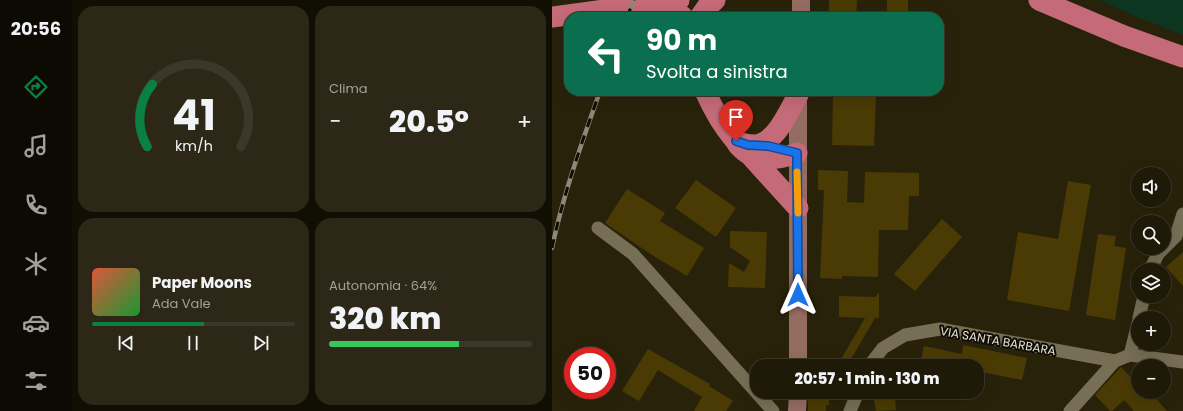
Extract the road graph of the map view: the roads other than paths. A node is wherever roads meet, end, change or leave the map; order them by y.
1 (573, 0) edge
2 (714, 0) edge
3 (801, 0) edge
4 (1039, 0) edge
5 (1076, 0) edge
6 (670, 1) edge
7 (552, 3) edge
8 (589, 12) edge
9 (677, 12) edge
10 (704, 12) edge
11 (801, 12) edge
12 (564, 15) edge
13 (552, 17) edge
14 (1183, 45) edge
15 (1183, 57) edge
16 (707, 96) edge
17 (796, 96) edge
18 (798, 96) edge
19 (748, 146) junction
20 (797, 153) junction
21 (798, 208) junction
22 (1183, 214) edge
23 (598, 228) dead end
24 (1154, 263) edge
25 (1131, 351) edge
26 (1130, 355) junction
27 (798, 359) edge
28 (874, 359) edge
29 (1115, 361) junction
30 (1183, 362) edge
31 (798, 399) edge
32 (855, 399) edge
33 (773, 411) edge
34 (798, 411) edge
35 (850, 411) edge
36 (1070, 411) edge

1 - 7 highway
2 - 10 highway
3 - 11 main road
4 - 15 highway
5 - 14 highway
6 - 8 highway
6 - 9 highway
12 - 13 highway
16 - 19 highway
17 - 19 highway
18 - 20 main road
19 - 20 highway
19 - 21 highway
20 - 21 main road
21 - 27 main road
22 - 24 street
23 - 33 street
25 - 26 street
26 - 29 street
26 - 30 street
28 - 29 street, VIA SANTA BARBARA
29 - 36 street
31 - 34 main road
32 - 35 street

